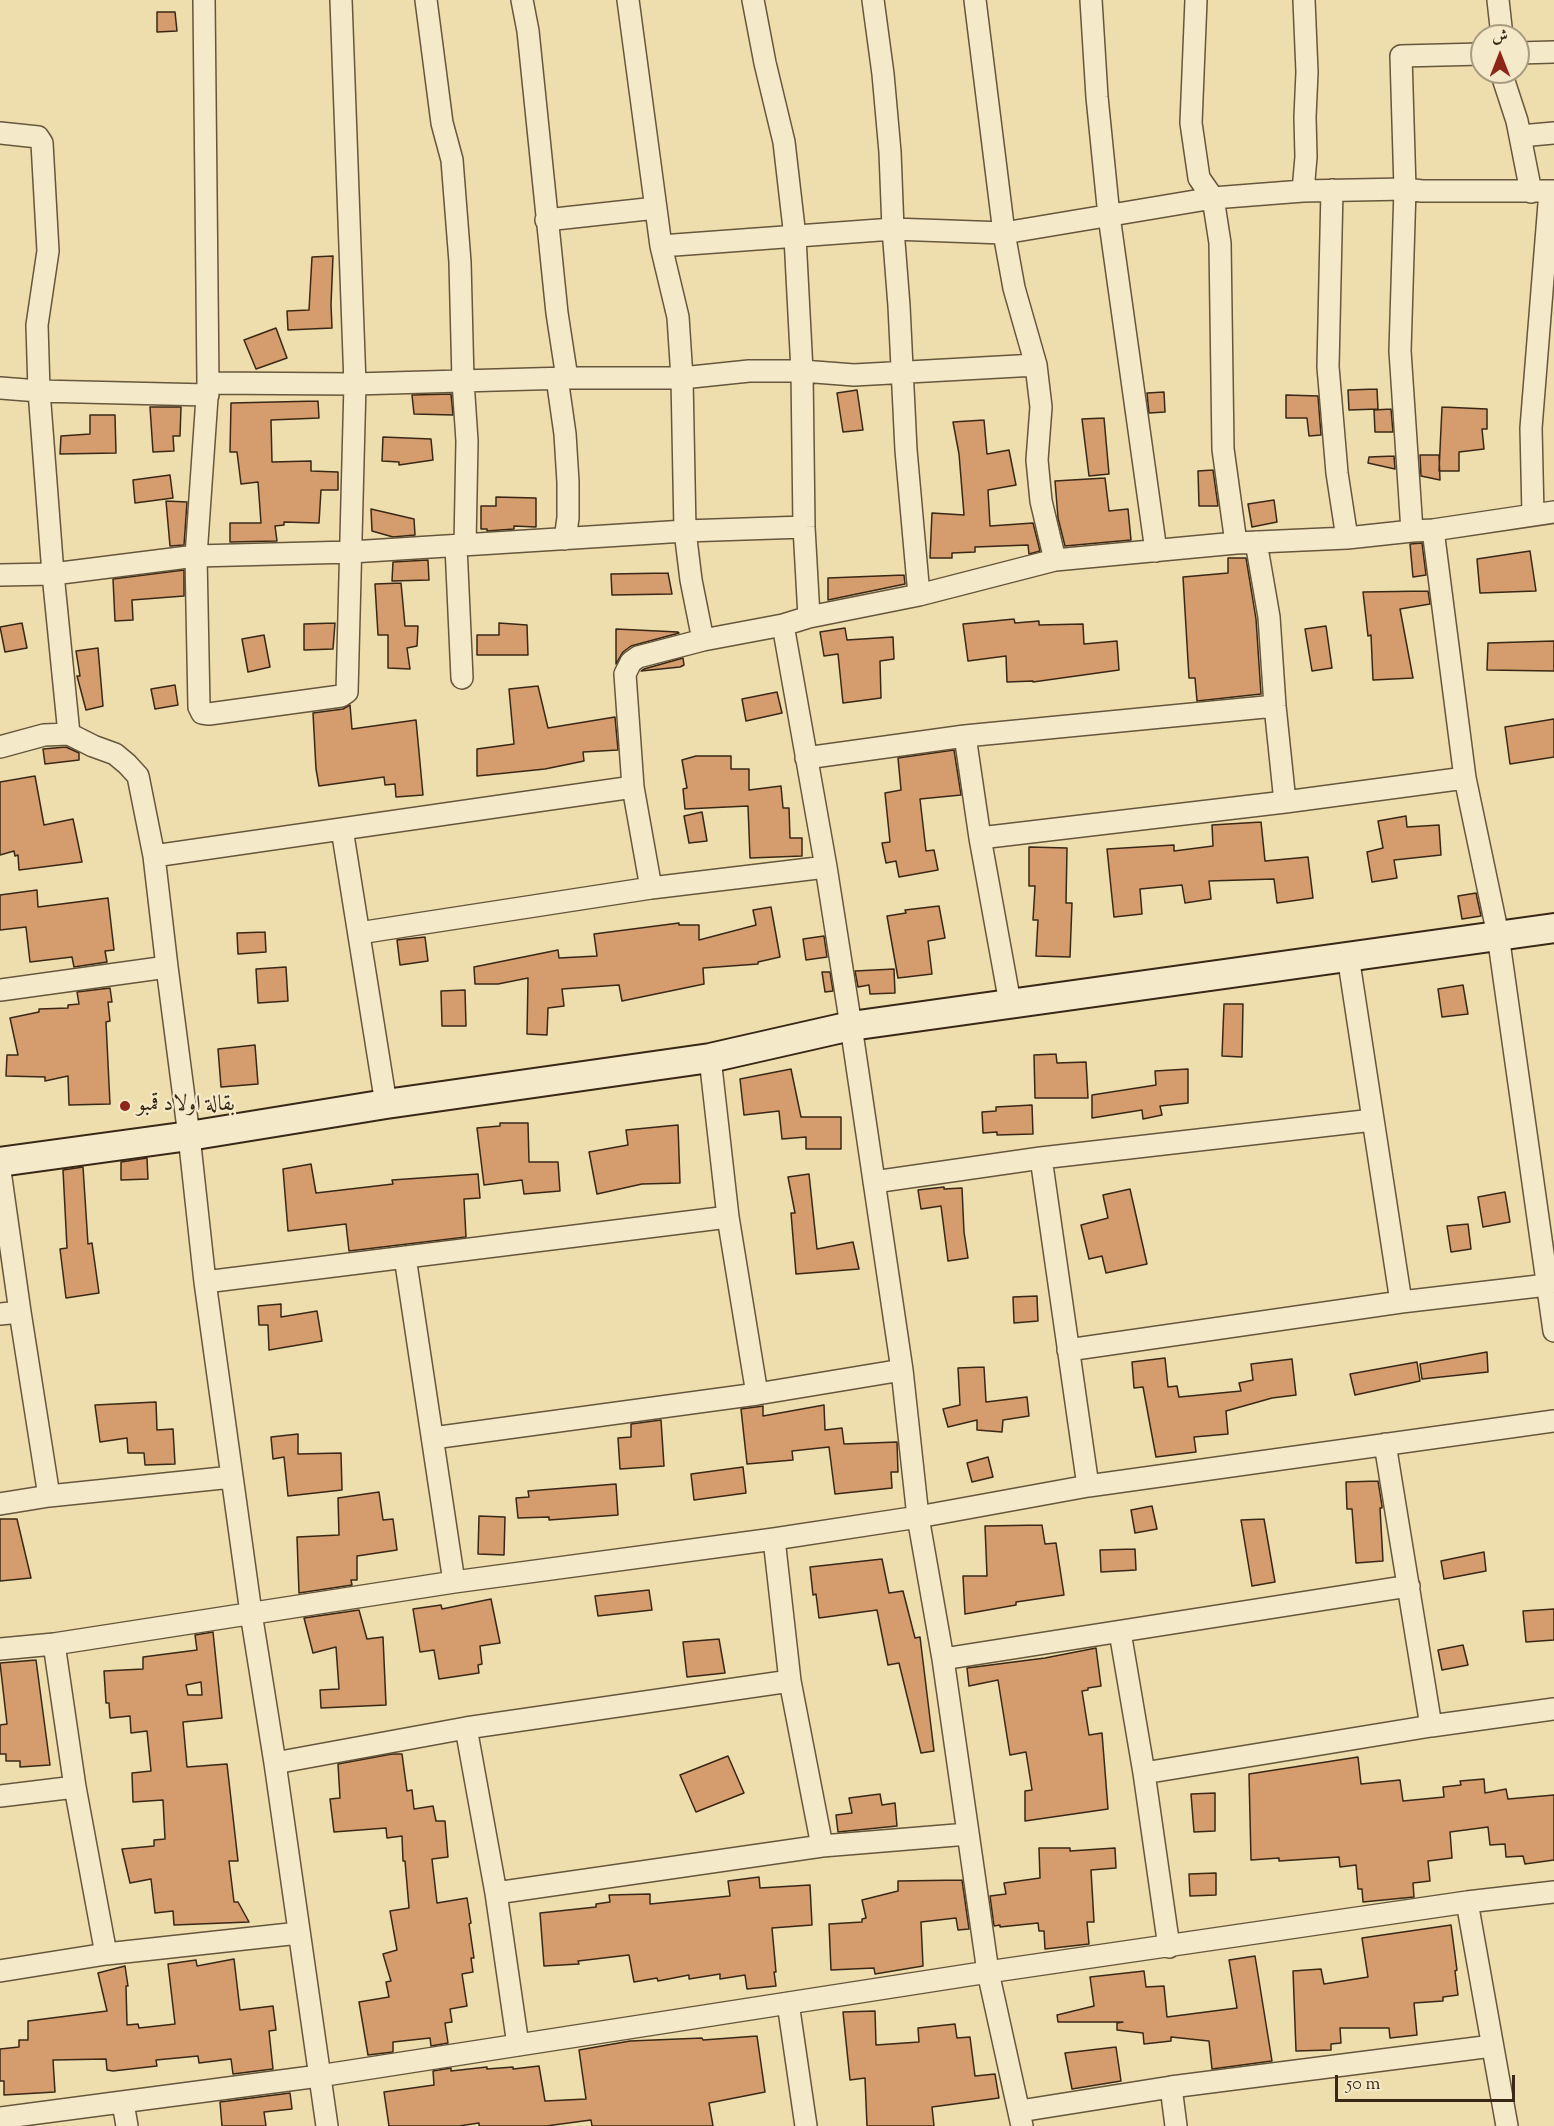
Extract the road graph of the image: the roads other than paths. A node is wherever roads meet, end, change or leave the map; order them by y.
1 (204, 0) edge
2 (341, 0) edge
3 (426, 0) edge
4 (522, 0) edge
5 (628, 0) edge
6 (753, 0) edge
7 (873, 0) edge
8 (975, 0) edge
9 (1091, 0) edge
10 (1196, 0) edge
11 (1304, 0) edge
12 (1498, 0) edge
13 (1501, 24) edge
14 (1554, 52) edge
15 (1530, 53) edge
16 (1470, 54) edge
17 (1505, 84) edge
18 (0, 133) edge
19 (1554, 133) edge
20 (1520, 136) junction
21 (1405, 189) junction
22 (1332, 190) junction
23 (1303, 191) junction
24 (1545, 192) edge
25 (1213, 198) junction
26 (656, 208) junction
27 (1109, 216) junction
28 (546, 220) junction
29 (893, 230) junction
30 (1004, 233) junction
31 (795, 237) junction
32 (661, 246) junction
33 (1036, 365) junction
34 (802, 371) junction
35 (902, 373) junction
36 (562, 378) junction
37 (682, 378) junction
38 (463, 381) junction
39 (355, 384) junction
40 (0, 388) edge
41 (208, 389) junction
42 (39, 391) junction
43 (1544, 513) edge
44 (804, 527) junction
45 (1433, 530) junction
46 (685, 531) junction
47 (1412, 531) junction
48 (1347, 538) junction
49 (565, 539) junction
50 (1246, 542) junction
51 (460, 545) junction
52 (1156, 551) junction
53 (351, 552) junction
54 (196, 556) junction
55 (1055, 560) junction
56 (53, 574) junction
57 (0, 576) edge
58 (919, 595) junction
59 (809, 617) junction
60 (783, 625) junction
61 (703, 640) junction
62 (462, 678) dead end
63 (1275, 706) junction
64 (69, 734) junction
65 (965, 736) junction
66 (0, 747) edge
67 (806, 758) junction
68 (1465, 778) junction
69 (633, 787) junction
70 (1285, 802) junction
71 (342, 829) junction
72 (980, 838) junction
73 (154, 856) junction
74 (826, 867) junction
75 (651, 888) junction
76 (1554, 928) edge
77 (359, 933) junction
78 (1498, 935) junction
79 (1348, 956) junction
80 (167, 967) junction
81 (0, 990) edge
82 (1010, 1003) junction
83 (851, 1026) junction
84 (710, 1058) junction
85 (386, 1104) junction
86 (1373, 1120) junction
87 (189, 1136) junction
88 (1041, 1158) junction
89 (0, 1162) edge
90 (0, 1171) edge
91 (874, 1182) junction
92 (728, 1217) junction
93 (405, 1257) junction
94 (205, 1282) junction
95 (1547, 1285) junction
96 (1401, 1302) junction
97 (10, 1313) edge
98 (1554, 1331) edge
99 (1068, 1350) junction
100 (902, 1370) junction
101 (758, 1394) junction
102 (1554, 1421) edge
103 (434, 1438) junction
104 (1385, 1444) junction
105 (232, 1477) junction
106 (1088, 1486) junction
107 (49, 1496) junction
108 (0, 1504) edge
109 (918, 1517) junction
110 (774, 1539) junction
111 (454, 1582) junction
112 (1409, 1586) junction
113 (251, 1613) junction
114 (1120, 1632) junction
115 (54, 1644) junction
116 (0, 1649) edge
117 (943, 1659) junction
118 (790, 1681) junction
119 (1554, 1709) edge
120 (1431, 1726) junction
121 (466, 1728) junction
122 (275, 1763) junction
123 (1144, 1773) junction
124 (75, 1787) junction
125 (0, 1796) edge
126 (968, 1834) junction
127 (822, 1846) junction
128 (1554, 1892) edge
129 (496, 1893) junction
130 (1467, 1902) junction
131 (299, 1933) junction
132 (1169, 1947) junction
133 (106, 1954) junction
134 (0, 1971) edge
135 (988, 1972) junction
136 (788, 2003) junction
137 (518, 2045) junction
138 (1492, 2046) junction
139 (319, 2076) junction
140 (1171, 2087) junction
141 (123, 2103) junction
142 (0, 2118) edge
143 (1021, 2119) edge
144 (127, 2126) edge
145 (327, 2126) edge
146 (806, 2126) edge
147 (1176, 2126) edge
148 (1507, 2126) edge

1 - 41 street
2 - 39 street
3 - 38 street
4 - 28 street
5 - 26 street
6 - 31 street
7 - 29 street
8 - 30 street
9 - 27 street
10 - 25 street
11 - 23 street
12 - 13 street
14 - 15 street
16 - 21 street
17 - 20 street
18 - 42 street
19 - 20 street
20 - 24 street
21 - 22 street
21 - 24 street
21 - 47 street
22 - 23 street
22 - 48 street
23 - 25 street
24 - 43 street
25 - 27 street
25 - 50 street
26 - 28 street
26 - 32 street
27 - 30 street
27 - 52 street
28 - 36 street
29 - 30 street
29 - 31 street
29 - 35 street
30 - 33 street
31 - 32 street
31 - 34 street
32 - 37 street
33 - 35 street
33 - 55 street
34 - 35 street
34 - 37 street
34 - 44 street
35 - 58 street
36 - 37 street
36 - 38 street
36 - 49 street
37 - 46 street
38 - 39 street
38 - 51 street
39 - 41 street
39 - 53 street
40 - 42 street
41 - 42 street
41 - 54 street
42 - 56 street
43 - 45 street
44 - 46 street
44 - 59 street
45 - 47 street
45 - 68 street
46 - 49 street
46 - 61 street
47 - 48 street
48 - 50 street
49 - 51 street
50 - 52 street
50 - 63 street
51 - 53 street
51 - 62 street
52 - 55 street
53 - 54 street
53 - 54 street
54 - 56 street
55 - 58 street
56 - 57 street
56 - 64 street
58 - 59 street
59 - 60 street
60 - 61 street
60 - 67 street
61 - 69 street
63 - 65 street
63 - 70 street
64 - 66 street
64 - 73 street
65 - 67 street
65 - 72 street
67 - 74 street
68 - 70 street
68 - 78 street
69 - 71 street
69 - 75 street
70 - 72 street
71 - 73 street
71 - 77 street
72 - 82 street
73 - 80 street
74 - 75 street
74 - 83 street
75 - 77 street
76 - 78 street
77 - 85 street
78 - 79 street
78 - 95 street
79 - 82 street
79 - 86 street
80 - 81 street
80 - 87 street
82 - 83 street
83 - 84 street
83 - 91 street
84 - 85 street
84 - 92 street
85 - 87 street
86 - 88 street
86 - 96 street
87 - 89 street
87 - 94 street
88 - 91 street
88 - 99 street
90 - 97 street
91 - 100 street
92 - 93 street
92 - 101 street
93 - 94 street
93 - 103 street
94 - 105 street
95 - 96 street
95 - 98 street
96 - 99 street
97 - 107 street
99 - 106 street
100 - 101 street
100 - 109 street
101 - 103 street
102 - 104 street
103 - 111 street
104 - 106 street
104 - 112 street
105 - 107 street
105 - 113 street
106 - 109 street
107 - 108 street
109 - 110 street
109 - 117 street
110 - 111 street
110 - 118 street
111 - 113 street
112 - 114 street
112 - 120 street
113 - 115 street
113 - 122 street
114 - 117 street
114 - 123 street
115 - 116 street
115 - 124 street
117 - 126 street
118 - 121 street
118 - 127 street
119 - 120 street
120 - 123 street
121 - 122 street
121 - 129 street
122 - 131 street
123 - 132 street
124 - 125 street
124 - 133 street
126 - 127 street
126 - 135 street
127 - 129 street
128 - 130 street
129 - 137 street
130 - 132 street
130 - 138 street
131 - 133 street
131 - 139 street
132 - 135 street
133 - 134 street
135 - 136 street
135 - 143 street
136 - 137 street
136 - 146 street
137 - 139 street
138 - 140 street
138 - 148 street
139 - 141 street
139 - 145 street
140 - 143 street
140 - 147 street
141 - 142 street
141 - 144 street

